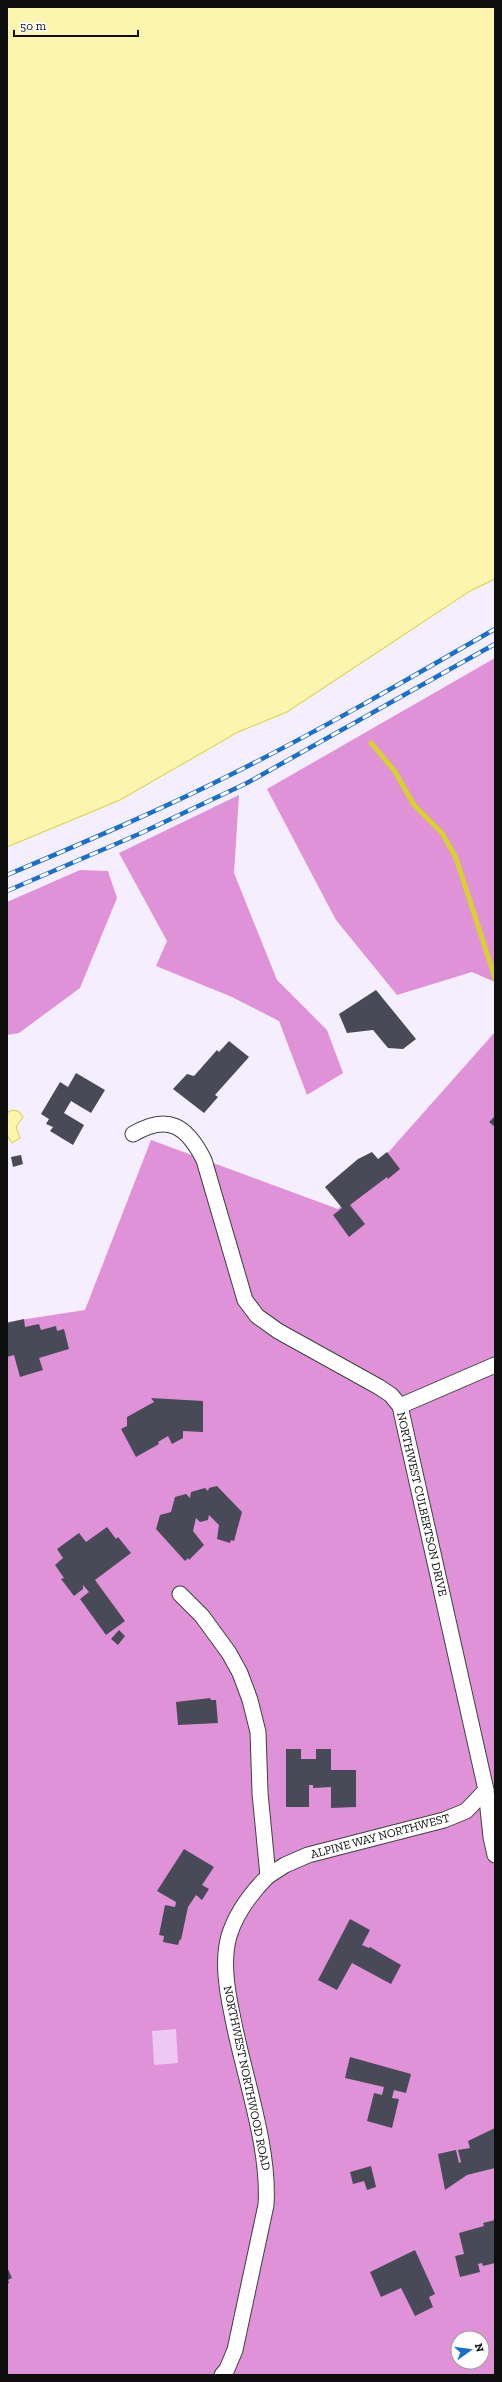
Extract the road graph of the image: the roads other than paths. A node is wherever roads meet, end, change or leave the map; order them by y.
1 (133, 1134) dead end
2 (495, 1365) edge
3 (400, 1406) junction
4 (180, 1594) dead end
5 (486, 1790) junction
6 (495, 1855) edge
7 (268, 1876) junction
8 (222, 2375) edge

1 - 3 street, NORTHWEST CULBERTSON DRIVE
2 - 3 street
3 - 5 street, NORTHWEST CULBERTSON DRIVE
4 - 7 street
5 - 6 street, NORTHWEST CULBERTSON DRIVE
5 - 7 street, ALPINE WAY NORTHWEST
7 - 8 street, NORTHWEST NORTHWOOD ROAD

